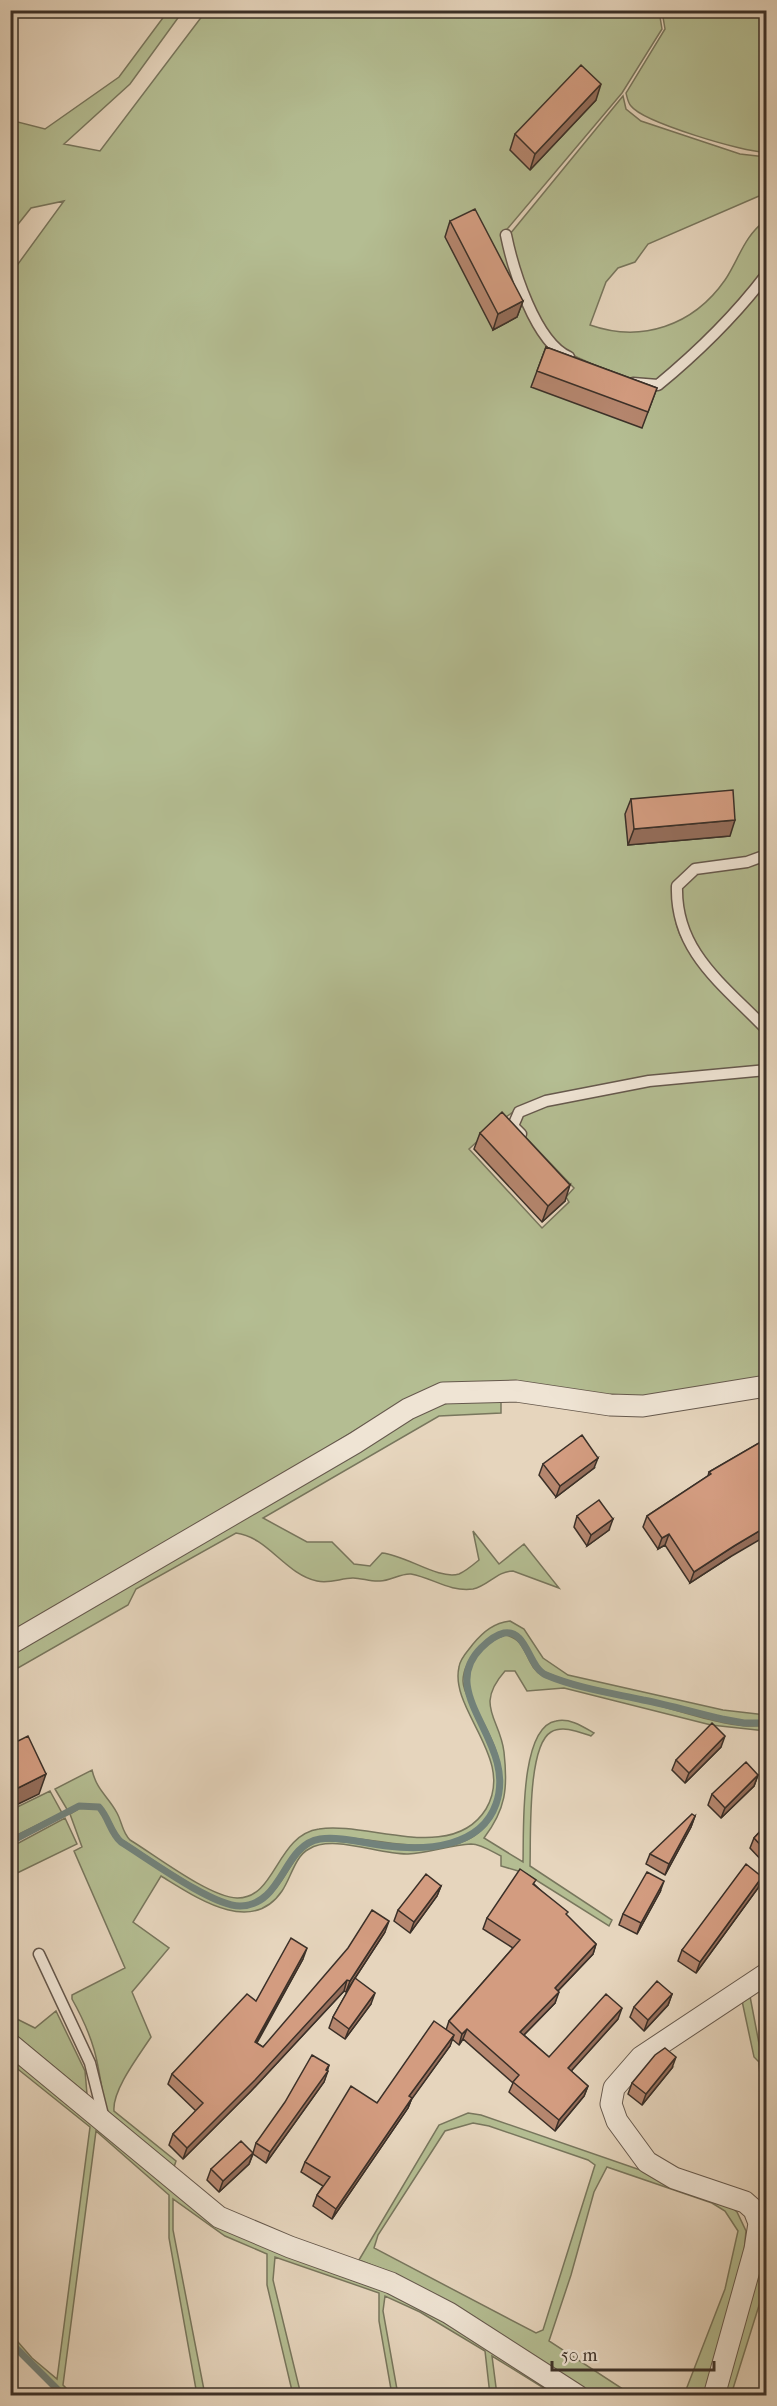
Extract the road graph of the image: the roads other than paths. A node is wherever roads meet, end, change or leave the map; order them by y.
1 (506, 234) dead end
2 (766, 275) edge
3 (576, 361) edge
4 (625, 382) edge
5 (766, 855) edge
6 (766, 1029) edge
7 (766, 1070) edge
8 (533, 1147) edge
9 (766, 1386) edge
10 (10, 1644) edge
11 (39, 1954) dead end
12 (766, 1974) edge
13 (10, 2044) edge
14 (105, 2122) junction
15 (578, 2396) edge
16 (714, 2396) edge

1 - 3 lane
2 - 4 lane
5 - 6 lane
7 - 8 lane
9 - 10 street
11 - 14 lane
12 - 16 street
13 - 14 street
14 - 15 street

